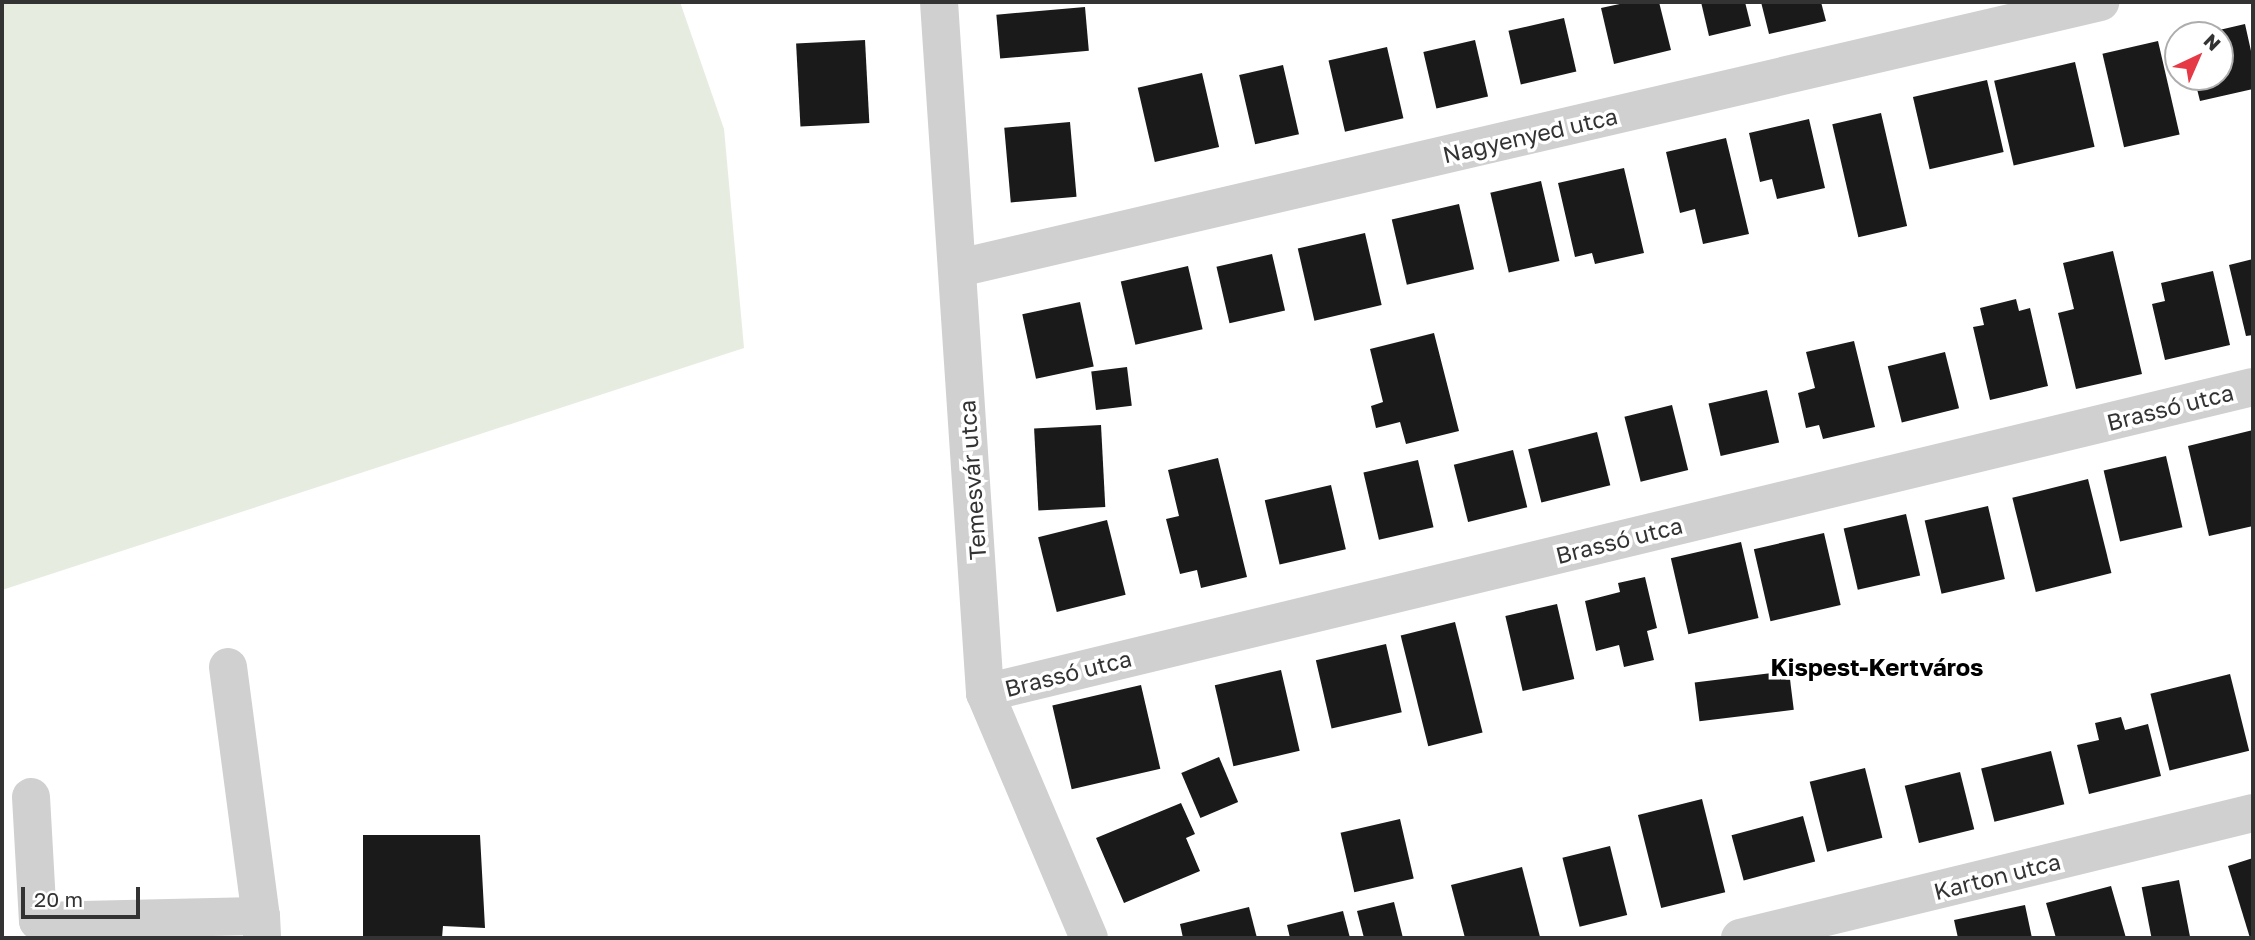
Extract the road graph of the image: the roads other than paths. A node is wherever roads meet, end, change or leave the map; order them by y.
1 (939, 2) edge
2 (2101, 2) edge
3 (959, 268) junction
4 (2253, 387) edge
5 (228, 667) dead end
6 (985, 693) junction
7 (31, 797) dead end
8 (2253, 813) edge
9 (262, 927) edge
10 (1089, 938) edge
11 (1740, 938) edge

1 - 3 street, Temesvár utca
2 - 3 street, Nagyenyed utca
3 - 6 street, Temesvár utca
4 - 6 street, Brassó utca
5 - 9 street
6 - 10 street, Temesvár utca
7 - 9 street
8 - 11 street, Karton utca

